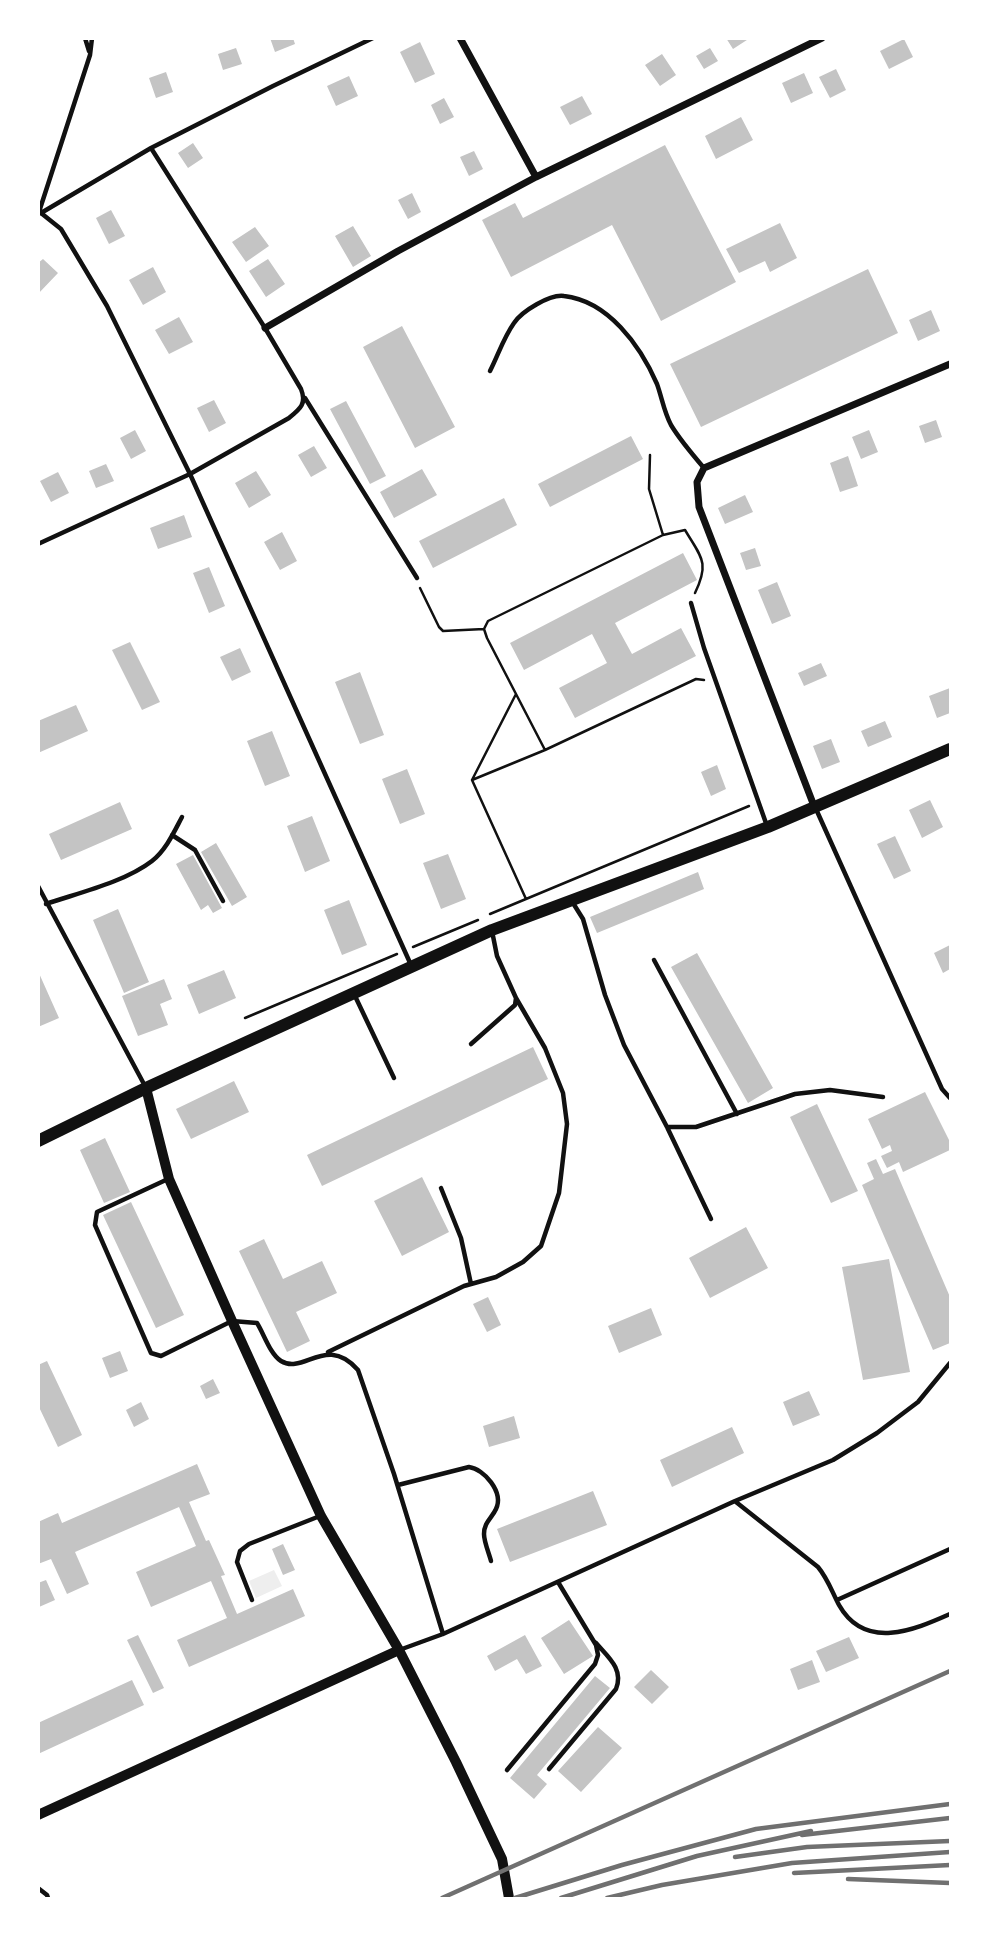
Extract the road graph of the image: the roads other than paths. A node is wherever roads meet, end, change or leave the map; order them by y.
1 (85, 38) edge
2 (92, 38) edge
3 (373, 38) edge
4 (460, 38) edge
5 (822, 38) edge
6 (90, 55) junction
7 (151, 148) junction
8 (536, 177) junction
9 (40, 214) edge
10 (265, 328) junction
11 (950, 364) edge
12 (490, 371) dead end
13 (305, 398) junction
14 (704, 468) junction
15 (190, 474) junction
16 (38, 544) edge
17 (417, 578) road end
18 (691, 603) road end
19 (950, 749) edge
20 (814, 806) junction
21 (182, 817) dead end
22 (768, 827) junction
23 (172, 835) junction
24 (38, 886) edge
25 (570, 899) junction
26 (223, 901) dead end
27 (46, 904) junction
28 (492, 930) junction
29 (654, 961) dead end
30 (411, 966) junction
31 (353, 992) junction
32 (516, 998) junction
33 (471, 1044) dead end
34 (394, 1078) dead end
35 (146, 1088) junction
36 (883, 1097) dead end
37 (950, 1098) edge
38 (737, 1114) junction
39 (667, 1128) junction
40 (38, 1141) edge
41 (169, 1179) junction
42 (442, 1188) dead end
43 (711, 1219) dead end
44 (471, 1284) junction
45 (232, 1321) junction
46 (327, 1353) junction
47 (950, 1363) edge
48 (398, 1485) junction
49 (735, 1501) junction
50 (321, 1516) junction
51 (950, 1549) edge
52 (491, 1561) dead end
53 (558, 1582) junction
54 (251, 1600) dead end
55 (837, 1600) junction
56 (950, 1614) edge
57 (443, 1634) junction
58 (592, 1639) junction
59 (399, 1650) junction
60 (549, 1769) dead end
61 (507, 1770) dead end
62 (38, 1815) edge
63 (38, 1888) edge
64 (48, 1899) edge
65 (509, 1899) edge

1 - 6 lane
2 - 6 lane
3 - 7 lane
4 - 8 street
5 - 8 street
6 - 9 lane
7 - 9 lane
7 - 10 lane
8 - 10 street
9 - 15 lane
10 - 13 lane
11 - 14 street
12 - 14 lane
13 - 15 lane
13 - 17 lane
14 - 20 street
15 - 16 lane
15 - 30 lane
18 - 22 lane
19 - 20 main road
20 - 22 main road
20 - 37 lane
21 - 23 lane
22 - 25 main road
23 - 26 lane
23 - 27 lane
24 - 27 lane
25 - 28 main road
25 - 39 lane
27 - 35 lane
28 - 30 main road
28 - 32 lane
29 - 38 lane
30 - 31 main road
31 - 34 lane
31 - 35 main road
32 - 33 lane
32 - 44 lane
35 - 40 main road
35 - 41 street
36 - 38 lane
38 - 39 lane
39 - 43 lane
41 - 45 street
41 - 45 lane
42 - 44 lane
44 - 46 lane
45 - 46 lane
45 - 50 street
46 - 48 lane
47 - 49 lane
48 - 52 lane
48 - 57 lane
49 - 53 lane
49 - 55 lane
50 - 54 lane
50 - 59 street
51 - 55 lane
53 - 57 lane
53 - 58 lane
55 - 56 lane
57 - 59 lane
58 - 60 lane
58 - 61 lane
59 - 62 street
59 - 65 street
63 - 64 lane

